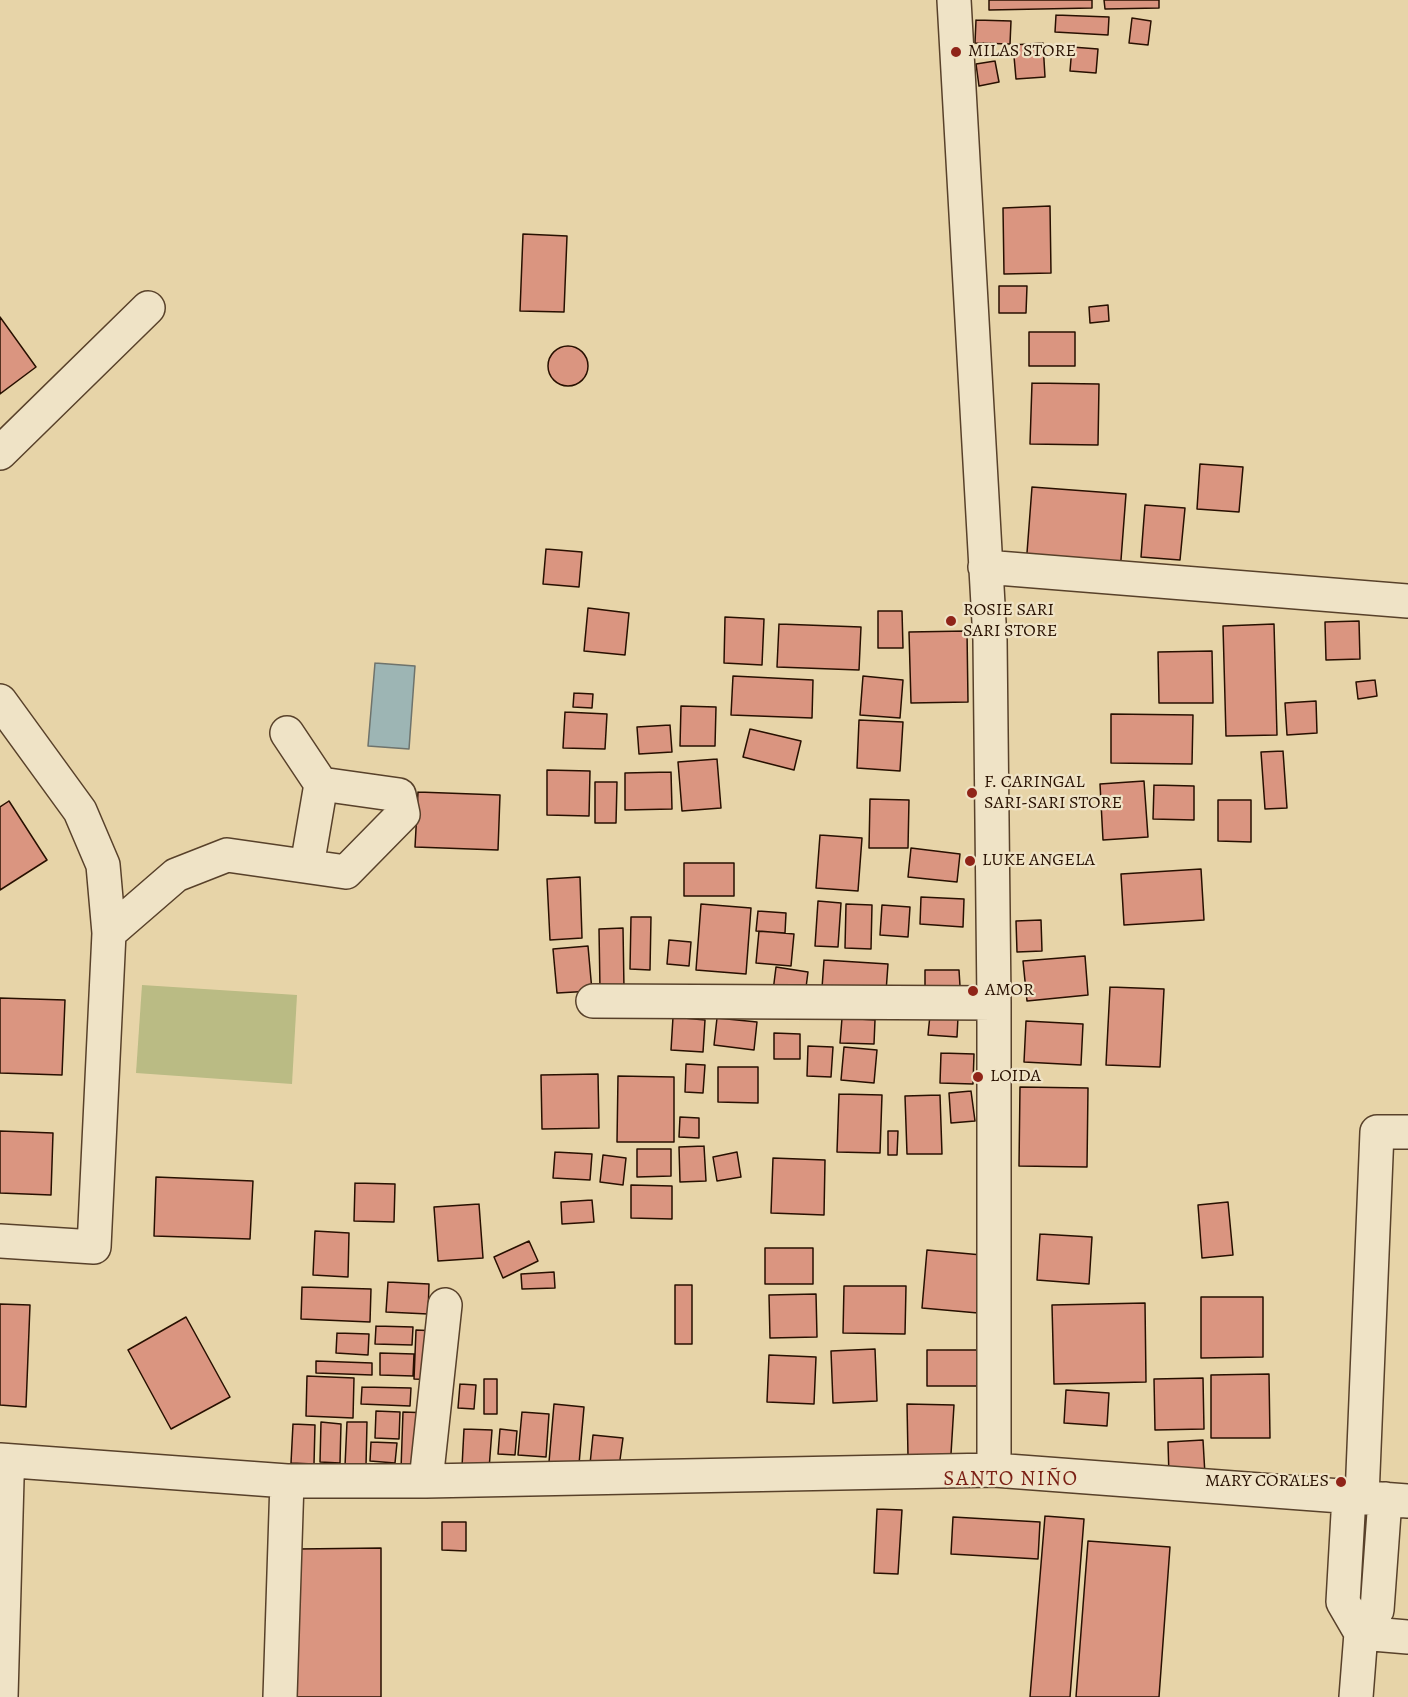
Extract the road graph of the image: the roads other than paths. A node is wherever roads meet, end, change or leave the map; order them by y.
1 (954, 0) edge
2 (147, 308) dead end
3 (0, 453) edge
4 (986, 567) junction
5 (1408, 601) edge
6 (0, 701) edge
7 (287, 733) dead end
8 (321, 784) junction
9 (308, 866) junction
10 (109, 933) junction
11 (592, 1001) dead end
12 (994, 1003) junction
13 (1408, 1132) edge
14 (0, 1241) edge
15 (445, 1305) dead end
16 (4, 1460) edge
17 (994, 1470) junction
18 (287, 1481) junction
19 (426, 1481) junction
20 (1376, 1498) edge
21 (1361, 1633) junction
22 (1408, 1636) edge
23 (2, 1697) edge
24 (280, 1697) edge
25 (1356, 1697) edge

1 - 4 street
2 - 3 street
4 - 5 street
4 - 12 street
6 - 10 street
7 - 8 street
8 - 9 street
8 - 9 street
9 - 10 street
10 - 14 street
11 - 12 street
12 - 17 street
13 - 20 street
15 - 19 street
16 - 18 street
16 - 23 street
17 - 19 street
17 - 20 street
18 - 19 street
18 - 24 street
20 - 21 street
21 - 22 street
21 - 25 street

